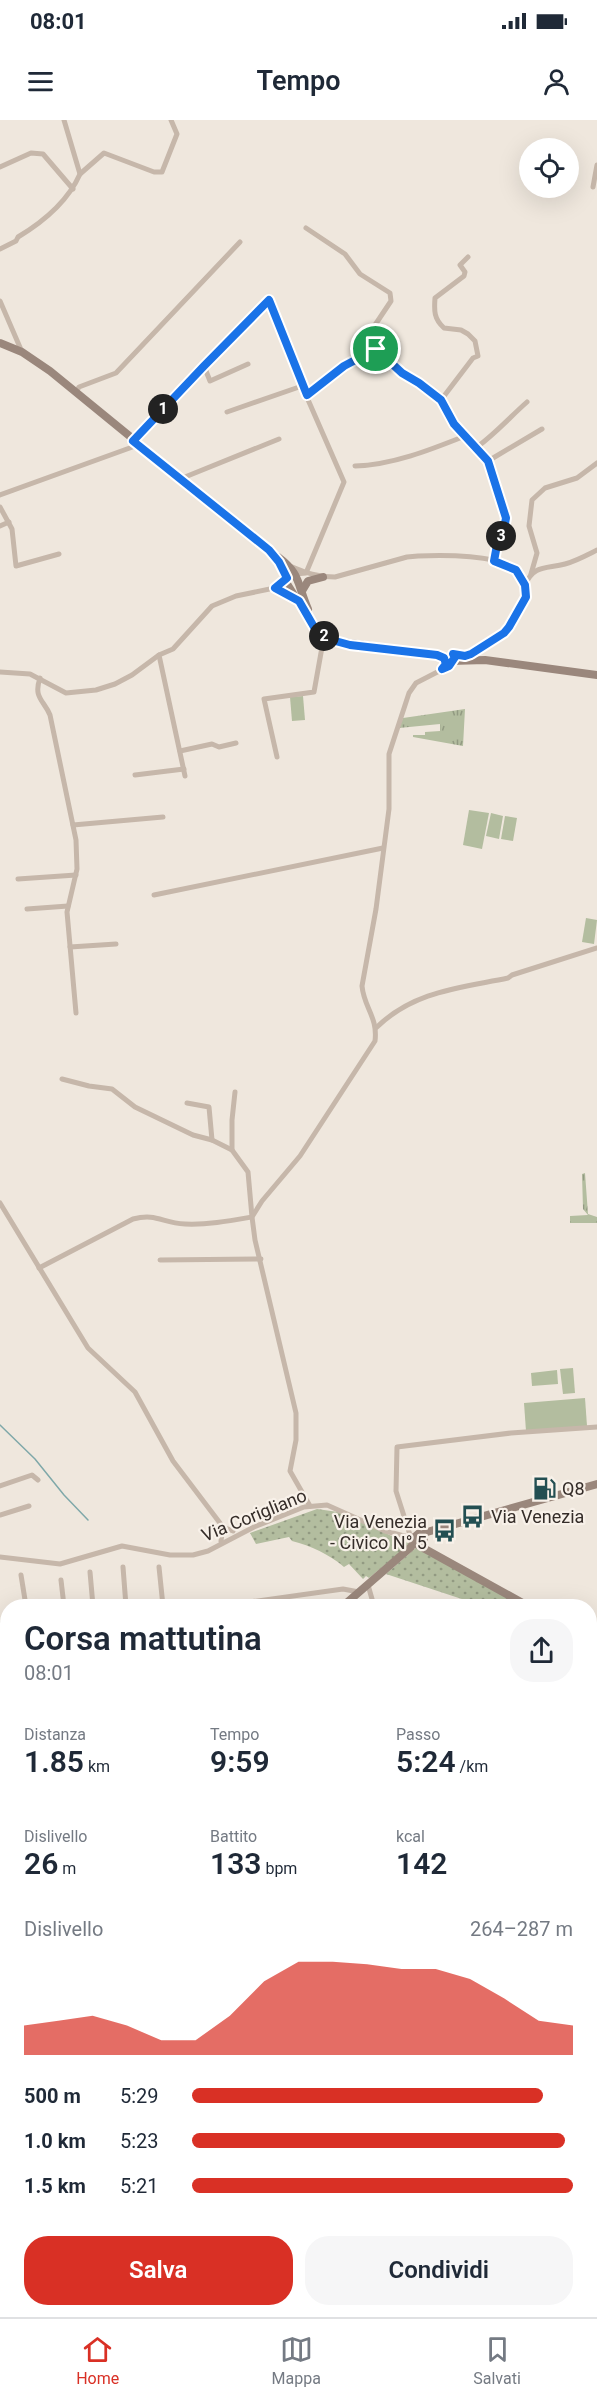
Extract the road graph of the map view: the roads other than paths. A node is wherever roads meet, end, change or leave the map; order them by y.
1 (64, 120) edge
2 (171, 120) edge
3 (597, 165) edge
4 (0, 167) edge
5 (80, 174) junction
6 (593, 187) dead end
7 (73, 189) junction
8 (306, 228) dead end
9 (240, 242) dead end
10 (0, 249) edge
11 (468, 257) dead end
12 (0, 301) edge
13 (0, 343) edge
14 (376, 349) junction
15 (22, 352) junction
16 (248, 364) dead end
17 (204, 366) junction
18 (302, 386) junction
19 (76, 392) junction
20 (307, 395) junction
21 (441, 400) junction
22 (527, 402) dead end
23 (227, 412) dead end
24 (542, 429) dead end
25 (465, 436) junction
26 (279, 439) dead end
27 (136, 443) junction
28 (477, 447) junction
29 (488, 461) junction
30 (597, 463) edge
31 (355, 466) dead end
32 (180, 479) junction
33 (0, 495) edge
34 (0, 507) edge
35 (9, 522) junction
36 (0, 526) edge
37 (269, 550) junction
38 (597, 550) edge
39 (59, 554) dead end
40 (494, 561) junction
41 (531, 574) junction
42 (322, 577) junction
43 (296, 580) junction
44 (525, 585) junction
45 (275, 588) junction
46 (299, 601) junction
47 (324, 636) junction
48 (159, 655) junction
49 (465, 656) junction
50 (450, 657) junction
51 (485, 660) junction
52 (0, 672) edge
53 (597, 675) edge
54 (40, 678) junction
55 (236, 743) dead end
56 (180, 752) junction
57 (277, 757) dead end
58 (135, 776) dead end
59 (163, 817) dead end
60 (73, 825) junction
61 (383, 848) junction
62 (76, 874) junction
63 (18, 879) dead end
64 (154, 895) dead end
65 (68, 906) junction
66 (27, 909) dead end
67 (116, 944) dead end
68 (70, 947) junction
69 (597, 948) edge
70 (76, 1013) dead end
71 (377, 1027) junction
72 (62, 1079) dead end
73 (235, 1092) dead end
74 (187, 1103) dead end
75 (212, 1140) junction
76 (232, 1150) junction
77 (0, 1203) edge
78 (252, 1217) junction
79 (261, 1259) junction
80 (160, 1260) dead end
81 (39, 1268) junction
82 (597, 1427) edge
83 (38, 1480) dead end
84 (597, 1484) edge
85 (0, 1486) edge
86 (29, 1506) dead end
87 (310, 1506) junction
88 (0, 1515) edge
89 (223, 1527) junction
90 (233, 1531) dead end
91 (221, 1541) dead end
92 (418, 1541) junction
93 (0, 1557) edge
94 (123, 1567) dead end
95 (159, 1567) dead end
96 (90, 1572) dead end
97 (21, 1575) dead end
98 (61, 1580) dead end
99 (368, 1584) junction
100 (359, 1592) junction
101 (25, 1599) edge
102 (63, 1599) edge
103 (92, 1599) edge
104 (125, 1599) edge
105 (162, 1599) edge
106 (271, 1599) edge
107 (351, 1599) edge
108 (372, 1599) edge
109 (516, 1599) edge

1 - 5 street
2 - 5 street
3 - 6 street
4 - 7 street
5 - 7 street
7 - 10 street
8 - 14 street
9 - 19 street
11 - 21 street
12 - 15 street
13 - 15 street
14 - 20 street
14 - 21 street
15 - 19 street
16 - 17 street
17 - 18 street
17 - 27 street
18 - 20 street
18 - 23 street
19 - 27 street
20 - 43 street
21 - 25 street
22 - 28 street
24 - 29 street
25 - 28 street
25 - 31 street
26 - 32 street
27 - 32 street
27 - 33 street
28 - 29 street
29 - 40 street
30 - 41 street
32 - 37 street
34 - 35 street
35 - 36 street
35 - 39 street
37 - 43 street
37 - 43 street
38 - 41 street
40 - 42 street
40 - 44 street
41 - 44 street
42 - 43 street
42 - 43 street
43 - 45 street
43 - 46 street
43 - 50 street
44 - 49 street
45 - 46 street
45 - 48 street
46 - 47 street
47 - 50 street
47 - 57 street
48 - 54 street
48 - 56 street
49 - 50 street
49 - 51 street
50 - 51 street
50 - 61 street
51 - 53 street
52 - 54 street
54 - 60 street
55 - 56 street
56 - 58 street
59 - 60 street
60 - 62 street
61 - 64 street
61 - 71 street
62 - 63 street
62 - 65 street
65 - 66 street
65 - 68 street
67 - 68 street
68 - 70 street
69 - 71 street
71 - 78 street
72 - 75 street
73 - 76 street
74 - 75 street
75 - 76 street
76 - 78 street
77 - 81 street
78 - 79 street
78 - 81 street
79 - 80 street
79 - 87 street
81 - 89 street
82 - 92 street
83 - 85 street
84 - 92 street
86 - 88 street
87 - 92 street, Via Corigliano
87 - 93 street, Via Corigliano
89 - 90 street
89 - 91 street
92 - 99 street
92 - 109 street
94 - 104 street
95 - 105 street
96 - 103 street
97 - 101 street
98 - 102 street
99 - 100 street
99 - 108 street
100 - 106 street
100 - 107 street

